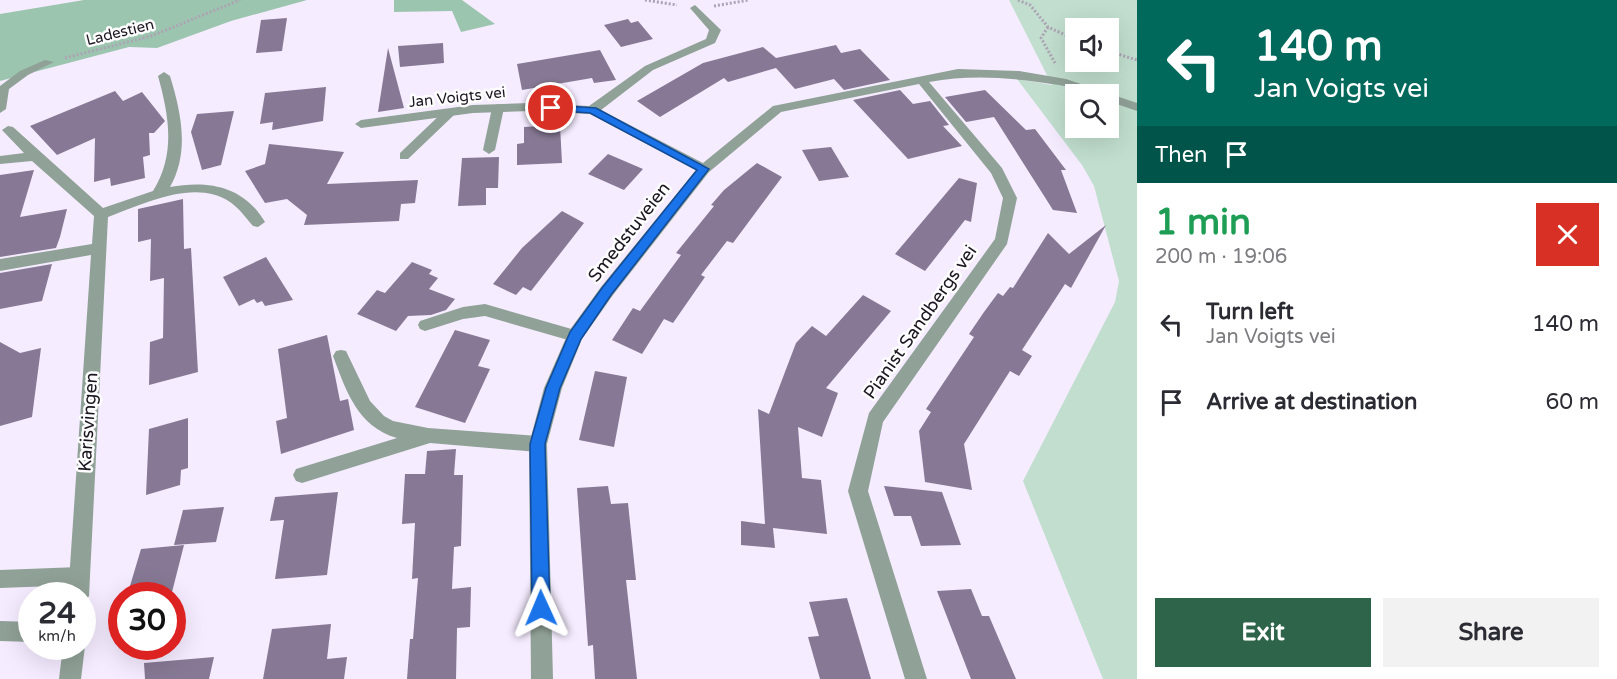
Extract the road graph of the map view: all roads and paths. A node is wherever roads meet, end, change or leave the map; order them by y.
1 (240, 0) edge
2 (1018, 0) edge
3 (694, 8) dead end
4 (1048, 27) junction
5 (1065, 35) edge
6 (1119, 54) edge
7 (1137, 60) edge
8 (49, 62) joint
9 (164, 76) dead end
10 (922, 81) junction
11 (1066, 83) junction
12 (1069, 84) edge
13 (1119, 101) edge
14 (1137, 107) edge
15 (498, 108) junction
16 (0, 110) edge
17 (592, 110) junction
18 (449, 113) junction
19 (361, 124) dead end
20 (8, 130) joint
21 (489, 150) dead end
22 (33, 156) junction
23 (404, 156) dead end
24 (0, 160) edge
25 (704, 169) junction
26 (159, 193) junction
27 (101, 214) junction
28 (258, 222) dead end
29 (99, 248) junction
30 (0, 265) edge
31 (425, 325) dead end
32 (575, 336) junction
33 (341, 356) dead end
34 (430, 435) junction
35 (538, 444) junction
36 (302, 475) dead end
37 (79, 576) junction
38 (0, 579) edge
39 (79, 582) edge
40 (0, 631) edge
41 (18, 632) edge
42 (72, 660) edge
43 (70, 679) edge
44 (542, 679) edge
45 (916, 679) edge

1 - 8 path, Ladestien
2 - 4 path
3 - 17 street
4 - 5 path
4 - 11 path
6 - 7 path
8 - 16 lane
9 - 26 street
10 - 11 street, Smedstuveien
10 - 25 street, Smedstuveien
10 - 45 street, Pianist Sandbergs vei
11 - 12 street, Smedstuveien
13 - 14 street
15 - 17 street, Jan Voigts vei
15 - 18 street, Jan Voigts vei
15 - 21 lane
16 - 20 lane
17 - 25 street, Jan Voigts vei
18 - 19 street, Jan Voigts vei
18 - 23 lane
20 - 22 street
22 - 24 street
22 - 27 street
25 - 32 street, Smedstuveien
26 - 27 street
26 - 28 street
27 - 29 street, Karisvingen
29 - 30 street
29 - 37 street, Karisvingen
31 - 32 lane
32 - 35 street, Smedstuveien
33 - 34 lane
34 - 35 lane
34 - 36 lane
35 - 44 street, Smedstuveien
37 - 38 lane
37 - 39 street, Karisvingen
40 - 41 lane
42 - 43 street

